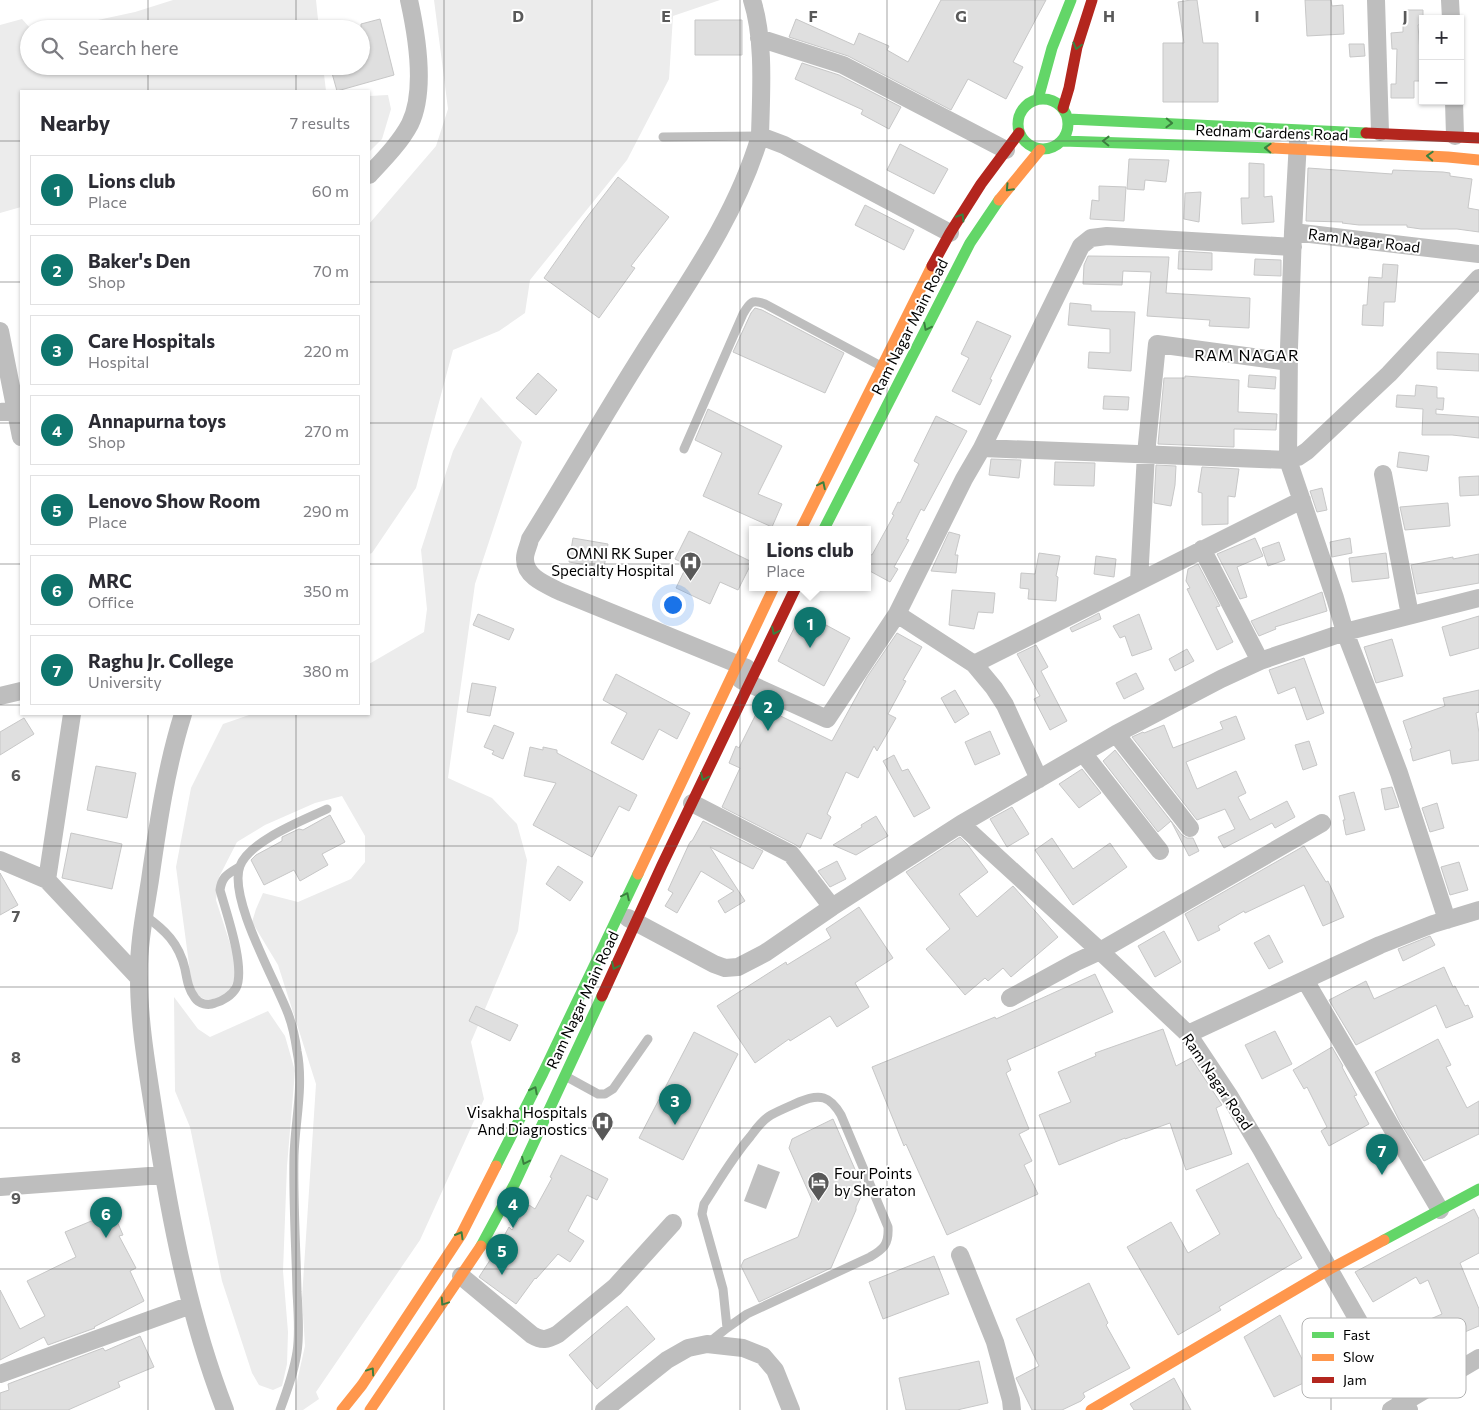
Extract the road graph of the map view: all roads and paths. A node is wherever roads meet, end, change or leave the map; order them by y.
1 (409, 0) edge
2 (752, 0) edge
3 (1071, 0) edge
4 (1092, 0) edge
5 (1376, 0) edge
6 (1450, 0) edge
7 (1451, 15) edge
8 (759, 38) junction
9 (1038, 99) junction
10 (1454, 105) edge
11 (1063, 108) junction
12 (1068, 119) junction
13 (1300, 129) junction
14 (1380, 132) junction
15 (1019, 133) junction
16 (760, 136) junction
17 (1455, 136) junction
18 (664, 137) dead end
19 (1479, 138) edge
20 (1063, 141) junction
21 (1297, 149) junction
22 (1006, 150) junction
23 (1040, 150) junction
24 (1479, 160) edge
25 (370, 173) edge
26 (950, 232) junction
27 (1293, 240) junction
28 (1479, 254) edge
29 (1479, 278) edge
30 (0, 331) edge
31 (1289, 362) junction
32 (881, 366) junction
33 (8, 411) edge
34 (20, 435) edge
35 (684, 448) dead end
36 (982, 448) junction
37 (1146, 454) junction
38 (1288, 460) junction
39 (1383, 474) dead end
40 (1302, 500) junction
41 (802, 526) edge
42 (826, 526) edge
43 (1202, 549) junction
44 (1139, 581) junction
45 (772, 591) edge
46 (794, 591) edge
47 (1479, 598) edge
48 (896, 614) junction
49 (1410, 615) junction
50 (1344, 632) junction
51 (1260, 661) junction
52 (974, 664) junction
53 (734, 670) junction
54 (753, 678) junction
55 (20, 691) edge
56 (0, 696) edge
57 (72, 715) edge
58 (184, 715) edge
59 (1116, 734) junction
60 (1083, 753) junction
61 (1039, 778) junction
62 (692, 803) junction
63 (326, 809) dead end
64 (1322, 823) dead end
65 (961, 824) junction
66 (1190, 828) dead end
67 (1160, 851) dead end
68 (0, 854) edge
69 (7, 863) edge
70 (239, 867) junction
71 (47, 880) junction
72 (832, 907) junction
73 (1479, 910) edge
74 (618, 913) junction
75 (144, 916) junction
76 (1447, 920) junction
77 (636, 922) junction
78 (1100, 951) junction
79 (139, 978) junction
80 (1305, 980) junction
81 (1010, 998) dead end
82 (1188, 1034) junction
83 (648, 1039) dead end
84 (564, 1076) junction
85 (164, 1175) junction
86 (0, 1187) edge
87 (1479, 1189) edge
88 (1440, 1210) junction
89 (673, 1223) dead end
90 (960, 1255) dead end
91 (1330, 1268) junction
92 (461, 1276) junction
93 (191, 1305) junction
94 (1356, 1318) edge
95 (727, 1328) junction
96 (707, 1344) junction
97 (1479, 1358) edge
98 (1466, 1366) edge
99 (0, 1374) edge
100 (1416, 1398) edge
101 (374, 1404) edge
102 (1402, 1407) edge
103 (226, 1410) edge
104 (280, 1410) edge
105 (342, 1410) edge
106 (392, 1410) edge
107 (604, 1410) edge
108 (791, 1410) edge
109 (1012, 1410) edge
110 (1091, 1410) edge

1 - 25 street
2 - 8 street
3 - 9 main road
4 -> 11 main road
5 - 14 street
6 - 7 street
8 - 16 street
8 - 22 street
9 - 11 main road
9 - 15 main road
10 - 17 street
11 - 12 main road
12 -> 13 main road, Rednam Gardens Road
12 - 20 main road
13 - 14 main road, Rednam Gardens Road
13 - 21 street, Ram Nagar Road
14 - 17 main road, Rednam Gardens Road
15 - 22 main road
15 - 23 main road
16 - 18 lane
16 - 26 street
16 - 53 street
17 - 19 main road, Rednam Gardens Road
21 -> 20 main road, Rednam Gardens Road
20 - 23 main road
24 -> 21 main road, Rednam Gardens Road
21 - 27 street, Ram Nagar Road
26 -> 22 main road
23 -> 42 main road, Ram Nagar Main Road
26 - 32 main road
27 - 28 street, Ram Nagar Road
27 - 31 street
27 - 36 street
29 - 38 street
30 - 33 street
31 - 37 street
31 - 38 street
32 - 35 lane
41 -> 32 main road
33 - 34 street
36 - 37 street
36 - 48 street
37 - 38 street
37 - 44 street
38 - 40 street
39 - 49 street
40 - 43 street
40 - 50 street
43 - 44 street
43 - 51 street
44 - 52 street
45 - 53 main road
46 -> 54 main road, Ram Nagar Main Road
47 - 49 street
48 - 52 street
48 - 54 street
49 - 50 street
50 - 51 street
50 - 76 street
51 - 59 street
52 - 61 street
53 - 54 street
74 -> 53 main road
54 -> 62 main road, Ram Nagar Main Road
55 - 56 street
57 - 71 street
58 - 75 street
59 - 60 street
59 - 66 street
60 - 61 street
60 - 67 street
61 - 65 street
62 - 72 street
62 - 77 main road, Ram Nagar Main Road
63 - 70 lane
64 - 78 street
65 - 72 street
65 - 78 street, Ram Nagar Road
68 - 69 street
69 - 71 street
70 - 75 lane
70 - 104 lane
71 - 79 street
72 - 77 street
73 - 76 street
74 - 77 street
105 -> 74 main road
75 - 79 street
76 - 80 street
77 -> 84 main road, Ram Nagar Main Road
78 - 81 street
78 - 82 street, Ram Nagar Road
79 - 85 street
80 - 82 street
80 - 88 street
82 - 91 street, Ram Nagar Road
83 - 84 lane
84 -> 92 main road, Ram Nagar Main Road
85 - 86 street
85 - 93 street
87 - 88 main road
88 - 91 main road
89 - 92 street
90 - 109 street
91 - 94 street, Ram Nagar Road
91 - 110 main road
92 -> 101 main road, Ram Nagar Main Road
93 - 99 street
93 - 103 street
95 - 95 lane
95 - 96 lane
96 - 107 street
96 - 108 street
97 - 98 street, Ram Nagar Road
100 - 102 street, Ram Nagar Road
101 - 106 street

